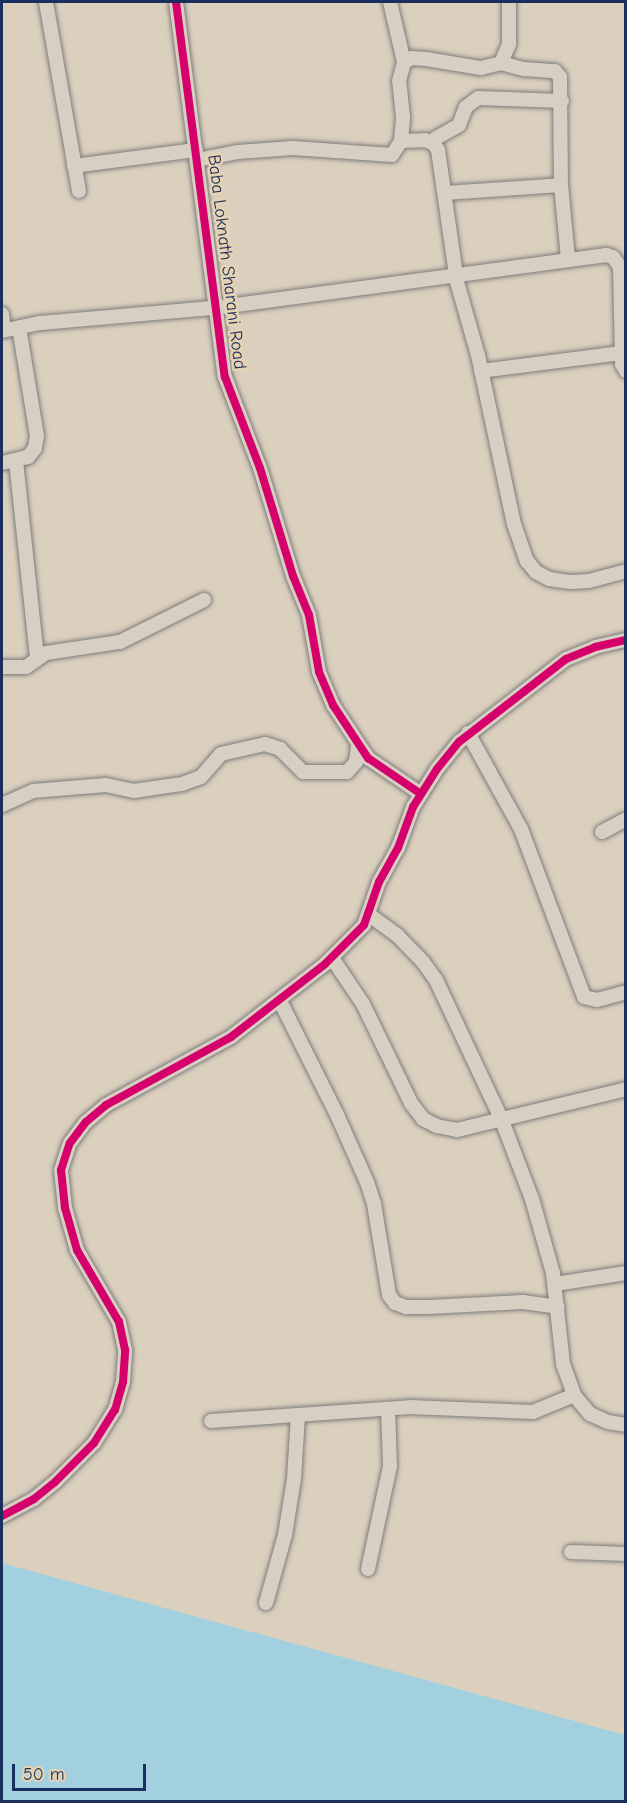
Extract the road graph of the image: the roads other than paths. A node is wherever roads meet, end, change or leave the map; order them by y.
1 (46, 2) edge
2 (176, 2) edge
3 (390, 2) edge
4 (509, 2) edge
5 (404, 62) junction
6 (501, 63) junction
7 (562, 101) junction
8 (401, 141) junction
9 (433, 143) junction
10 (197, 155) junction
11 (74, 166) junction
12 (561, 185) junction
13 (79, 191) dead end
14 (445, 193) junction
15 (619, 255) edge
16 (568, 259) junction
17 (456, 275) junction
18 (214, 308) junction
19 (2, 314) edge
20 (19, 327) junction
21 (3, 331) edge
22 (622, 353) junction
23 (481, 371) junction
24 (626, 371) edge
25 (16, 461) junction
26 (2, 463) edge
27 (626, 571) edge
28 (204, 600) dead end
29 (626, 640) edge
30 (37, 657) junction
31 (2, 667) edge
32 (468, 733) junction
33 (358, 746) junction
34 (421, 794) junction
35 (2, 805) edge
36 (626, 819) edge
37 (602, 832) dead end
38 (368, 914) junction
39 (332, 958) junction
40 (626, 992) edge
41 (280, 1001) junction
42 (626, 1089) edge
43 (501, 1118) junction
44 (626, 1273) edge
45 (555, 1284) junction
46 (558, 1307) junction
47 (574, 1395) junction
48 (388, 1409) junction
49 (298, 1415) junction
50 (211, 1420) dead end
51 (626, 1425) edge
52 (2, 1516) edge
53 (572, 1552) dead end
54 (626, 1554) edge
55 (368, 1569) dead end
56 (266, 1603) dead end

1 - 11 street
2 - 10 street, Baba Loknath Sharani Road
3 - 5 street
4 - 6 street
5 - 6 street
5 - 8 street
6 - 7 street
7 - 9 street
7 - 12 street
8 - 9 street
8 - 10 street
9 - 14 street
10 - 11 street
10 - 18 street, Baba Loknath Sharani Road
11 - 13 street
12 - 14 street
12 - 16 street
14 - 17 street
15 - 16 street
15 - 22 street
16 - 17 street
17 - 18 street
17 - 23 street
18 - 20 street
18 - 33 street, Baba Loknath Sharani Road
19 - 21 street
20 - 21 street
20 - 25 street
22 - 23 street
22 - 24 street
23 - 27 street
25 - 26 street
25 - 30 street
28 - 30 street
29 - 32 street
30 - 31 street
32 - 34 street
32 - 40 street
33 - 34 street, Baba Loknath Sharani Road
33 - 35 street
34 - 38 street
36 - 37 street
38 - 39 street
38 - 43 street
39 - 41 street
39 - 43 street
41 - 46 street
41 - 52 street
42 - 43 street
43 - 45 street
44 - 45 street
45 - 46 street
46 - 47 street
47 - 48 street
47 - 51 street
48 - 49 street
48 - 55 street
49 - 50 street
49 - 56 street
53 - 54 street

